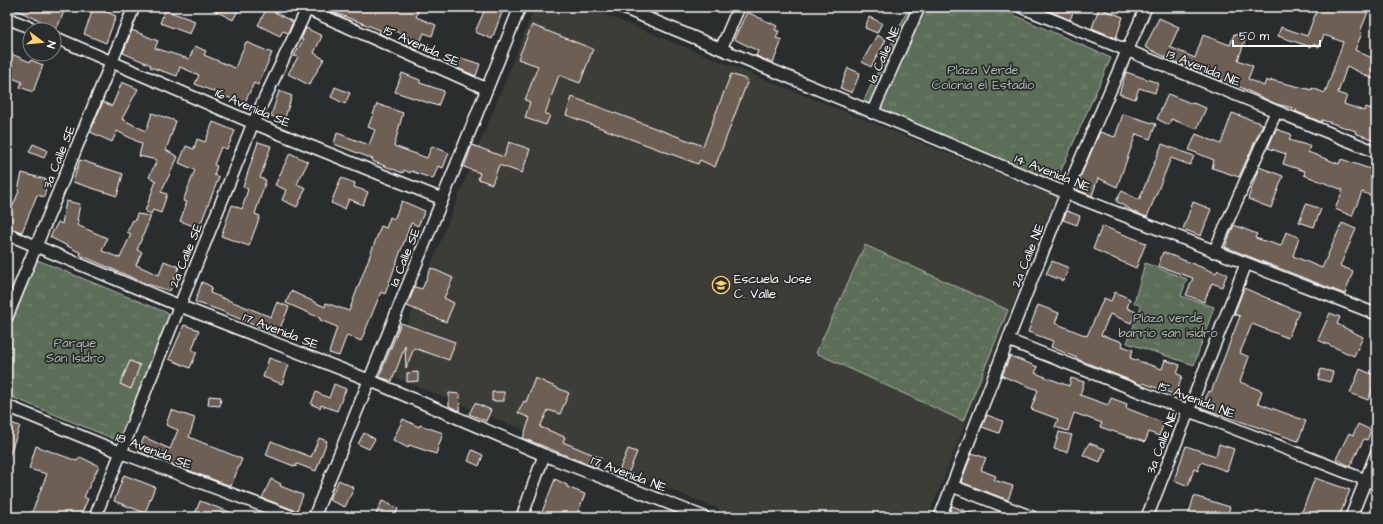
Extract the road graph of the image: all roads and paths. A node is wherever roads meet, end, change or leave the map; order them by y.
1 (134, 7) edge
2 (520, 7) edge
3 (621, 7) edge
4 (739, 7) edge
5 (919, 7) edge
6 (1021, 7) edge
7 (1146, 7) edge
8 (306, 8) edge
9 (7, 18) edge
10 (22, 24) edge
11 (62, 41) edge
12 (722, 49) junction
13 (1128, 51) junction
14 (112, 62) junction
15 (487, 89) junction
16 (1276, 112) junction
17 (872, 113) junction
18 (253, 123) junction
19 (1376, 152) edge
20 (1066, 193) junction
21 (442, 199) junction
22 (7, 234) edge
23 (37, 246) junction
24 (1214, 252) junction
25 (1246, 264) junction
26 (180, 306) junction
27 (1376, 314) edge
28 (7, 317) edge
29 (1008, 340) junction
30 (369, 380) junction
31 (7, 406) edge
32 (1188, 411) junction
33 (122, 453) junction
34 (1376, 454) edge
35 (544, 455) junction
36 (1371, 482) edge
37 (952, 486) junction
38 (95, 517) edge
39 (293, 517) edge
40 (314, 517) edge
41 (522, 517) edge
42 (704, 517) edge
43 (940, 517) edge
44 (1032, 517) edge
45 (1147, 517) edge
46 (1351, 517) edge

1 - 14 street, 3a Calle SE
2 - 15 street, 1a Calle SE
3 - 12 street, 14 Avenida NE
4 - 12 street
5 - 17 street, 1a Calle NE
6 - 13 street, 13 Avenida NE
7 - 13 street, 2a Calle NE
8 - 15 street, 15 Avenida SE
8 - 18 street, 2a Calle SE
9 - 10 street
11 - 14 street, 16 Avenida SE
12 - 17 street, 14 Avenida NE
13 - 16 street, 13 Avenida NE
13 - 20 street, 2a Calle NE
14 - 18 street, 16 Avenida SE
14 - 23 street, 3a Calle SE
15 - 21 street, 1a Calle SE
16 - 19 street, 13 Avenida NE
16 - 24 street
17 - 20 street, 14 Avenida NE
18 - 21 street, 16 Avenida SE
18 - 26 street, 2a Calle SE
20 - 24 street, 14 Avenida NE
20 - 29 street, 2a Calle NE
21 - 30 street, 1a Calle SE
22 - 23 street, 17 Avenida SE
23 - 26 street, 17 Avenida SE
23 - 28 street, 3a Calle SE
24 - 25 street, 14 Avenida NE
25 - 27 street, 14 Avenida NE
25 - 32 street, 3a Calle NE
26 - 30 street, 17 Avenida SE
26 - 33 street, 2a Calle SE
29 - 32 street, 15 Avenida NE
29 - 37 street, 2a Calle NE
30 - 35 street, 17 Avenida SE
30 - 40 street, 1a Calle SE
31 - 33 street, 18 Avenida SE
32 - 36 street, 15 Avenida NE
32 - 45 street, 3a Calle NE
33 - 38 street, 2a Calle SE
33 - 39 street, 18 Avenida SE
34 - 36 street
35 - 41 street
35 - 42 street, 17 Avenida NE
36 - 46 street
37 - 43 street, 2a Calle NE
37 - 44 street

